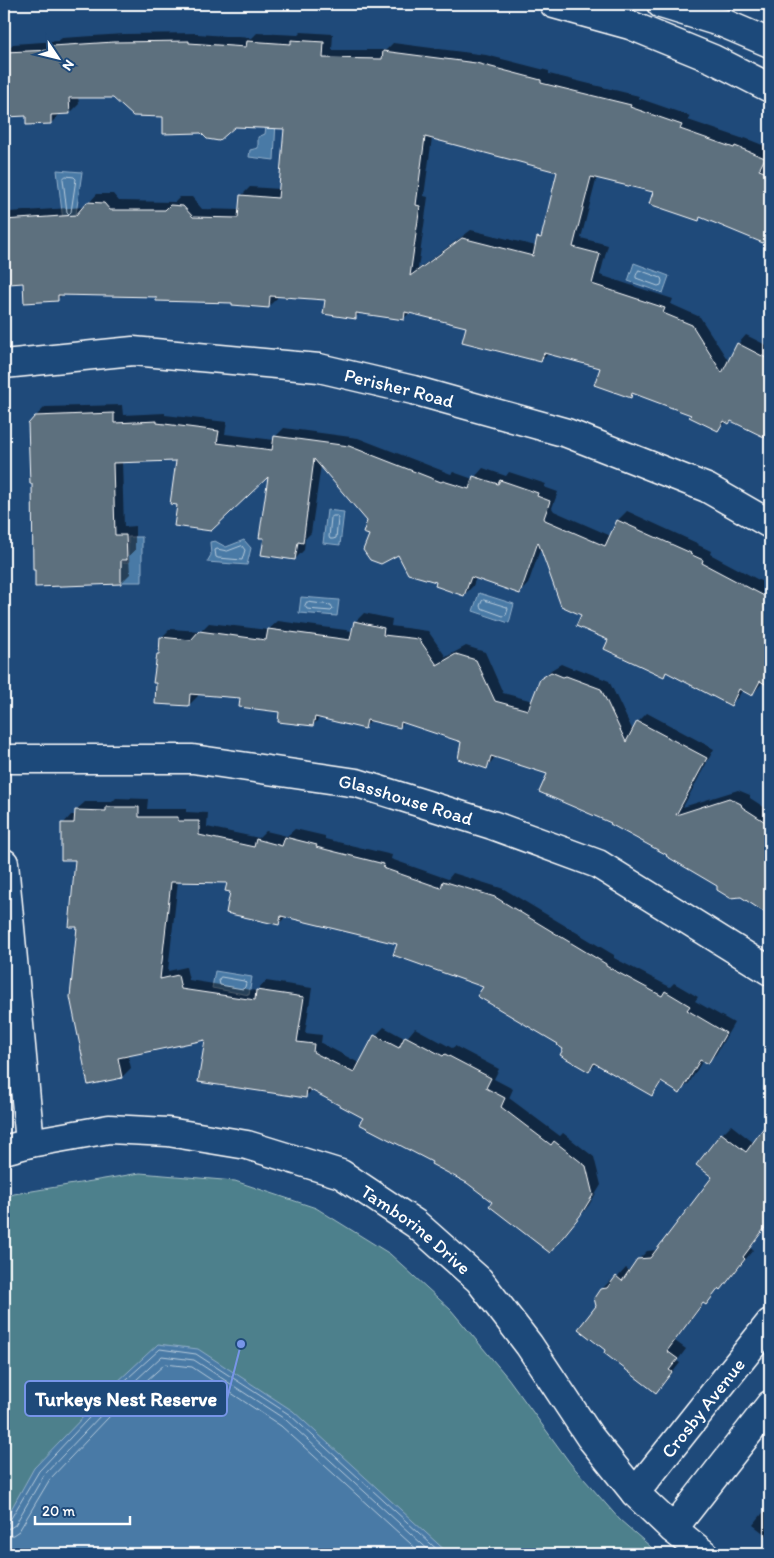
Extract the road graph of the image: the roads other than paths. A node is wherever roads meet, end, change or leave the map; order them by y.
1 (554, 4) edge
2 (661, 4) edge
3 (770, 43) edge
4 (770, 88) edge
5 (4, 364) edge
6 (770, 524) edge
7 (4, 759) edge
8 (4, 863) edge
9 (770, 971) edge
10 (30, 1143) junction
11 (4, 1150) edge
12 (770, 1323) edge
13 (770, 1405) edge
14 (635, 1492) junction
15 (673, 1529) junction
16 (704, 1554) edge

1 - 4 street
2 - 3 street
5 - 6 street, Perisher Road
7 - 9 street, Glasshouse Road
8 - 10 street
10 - 11 street, Tamborine Drive
10 - 14 street, Tamborine Drive
12 - 14 street, Crosby Avenue
13 - 15 street
14 - 15 street, Tamborine Drive
15 - 16 street, Tamborine Drive

